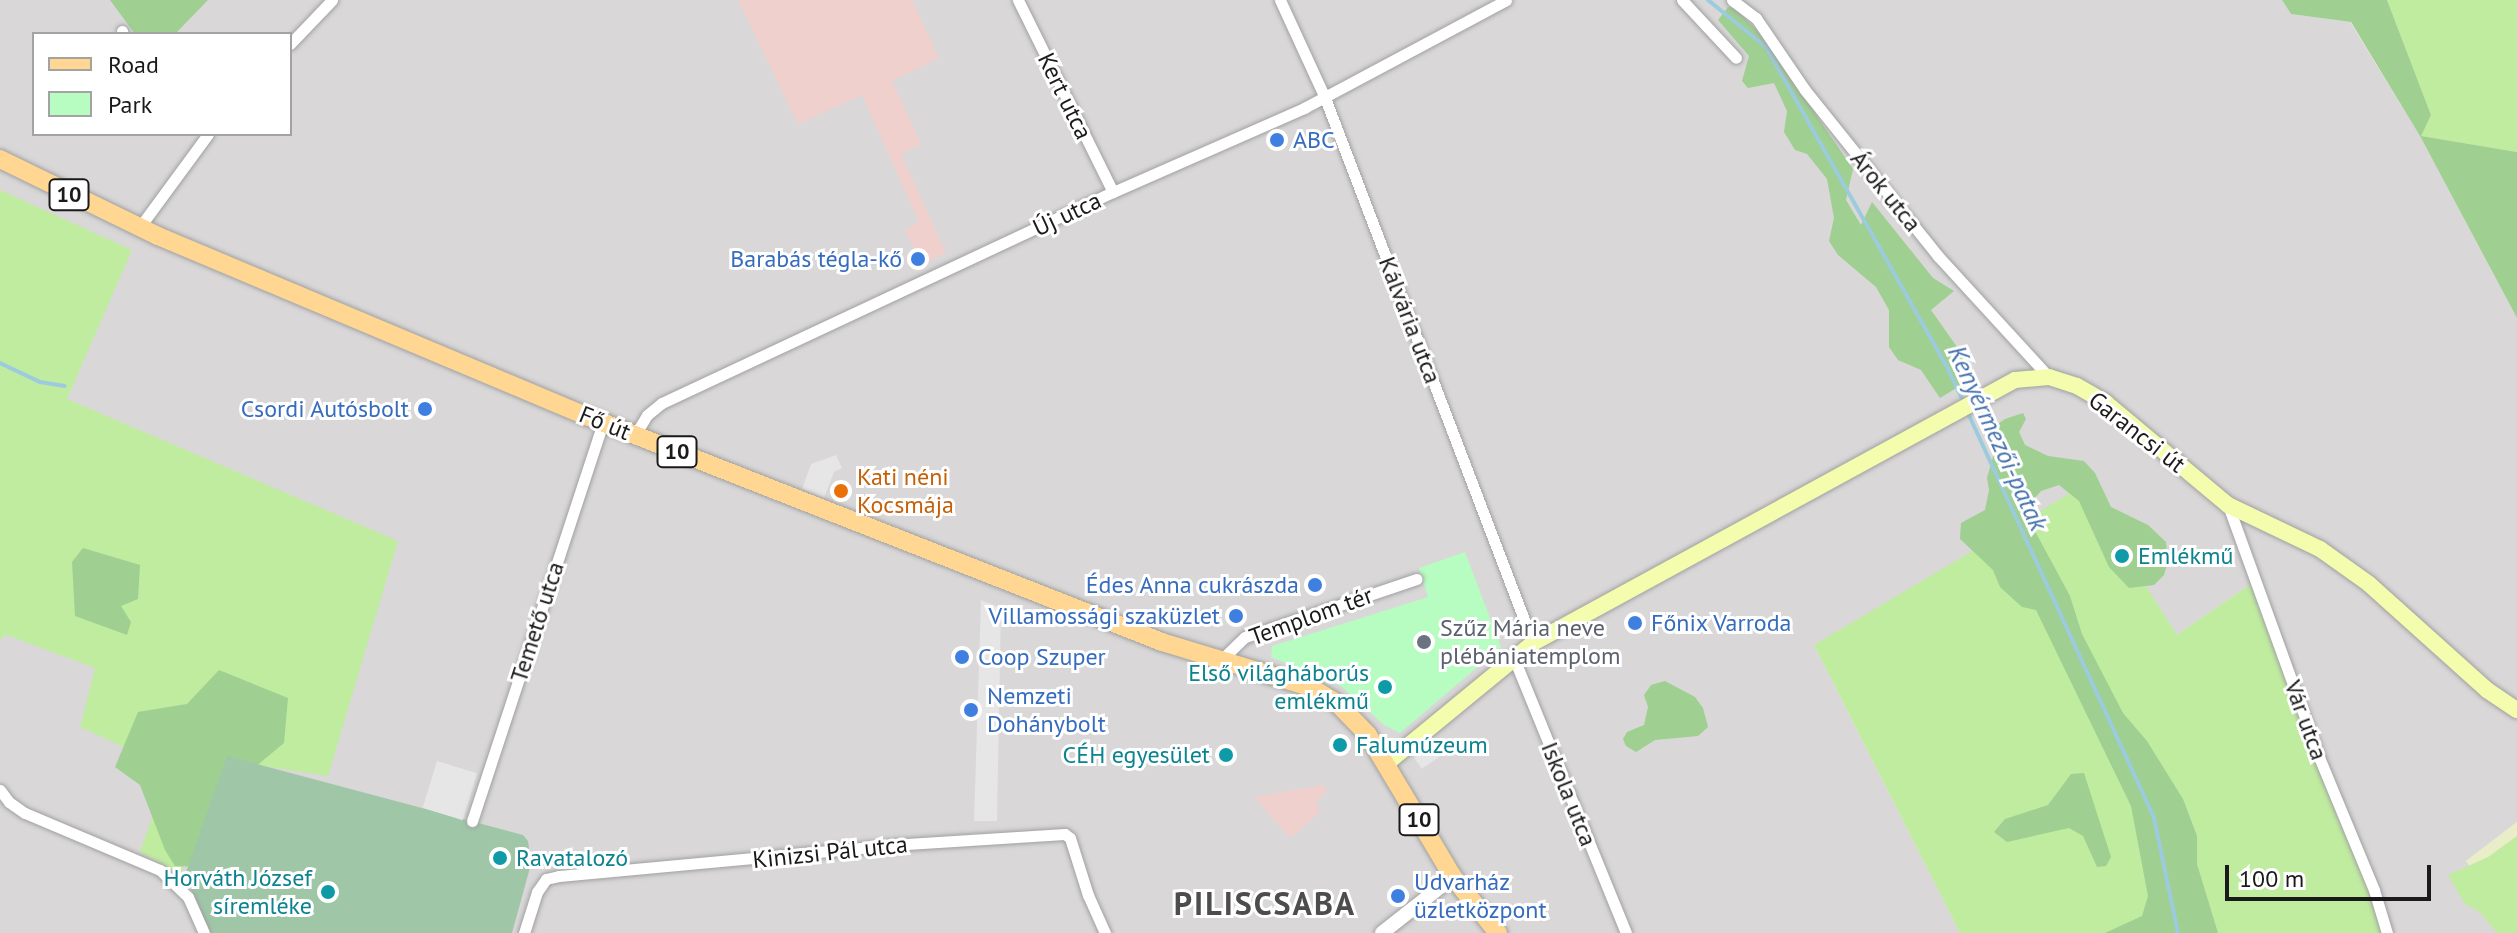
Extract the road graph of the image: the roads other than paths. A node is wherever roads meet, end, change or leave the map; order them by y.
1 (332, 0) edge
2 (1018, 0) edge
3 (1280, 0) edge
4 (1506, 0) edge
5 (1682, 0) edge
6 (1732, 0) edge
7 (292, 42) edge
8 (1736, 58) dead end
9 (1325, 98) junction
10 (203, 136) edge
11 (0, 159) edge
12 (1113, 192) junction
13 (139, 228) junction
14 (2049, 377) junction
15 (603, 423) junction
16 (635, 435) junction
17 (2228, 505) junction
18 (1416, 579) dead end
19 (1533, 643) junction
20 (1513, 656) junction
21 (1221, 660) junction
22 (2517, 710) edge
23 (1387, 763) junction
24 (0, 790) edge
25 (472, 821) dead end
26 (1453, 877) junction
27 (204, 933) edge
28 (524, 933) edge
29 (1105, 933) edge
30 (1382, 933) edge
31 (1498, 933) edge
32 (1626, 933) edge
33 (2387, 933) edge

1 - 7 street
2 - 12 street, Kert utca
3 - 9 street, Kálvária utca
4 - 9 street, Új utca
5 - 8 street
6 - 14 street, Árok utca
9 - 12 street, Új utca
9 - 19 street, Kálvária utca
10 - 13 street
11 - 13 main road, Fő út / 10
12 - 16 street, Új utca
13 - 15 main road, Fő út / 10
14 - 17 main road, Garancsi út
14 - 19 main road
15 - 16 main road, Fő út / 10
15 - 25 street, Temető utca
16 - 21 main road, Fő út / 10
17 - 22 main road, Garancsi út
17 - 33 street, Vár utca
18 - 21 street, Templom tér
19 - 20 main road
20 - 23 main road
20 - 32 street, Iskola utca
21 - 23 main road, Templom tér / 10
23 - 26 main road, Templom tér / 10
24 - 27 street
26 - 30 street
26 - 31 main road, 10
28 - 29 street, Kinizsi Pál utca

